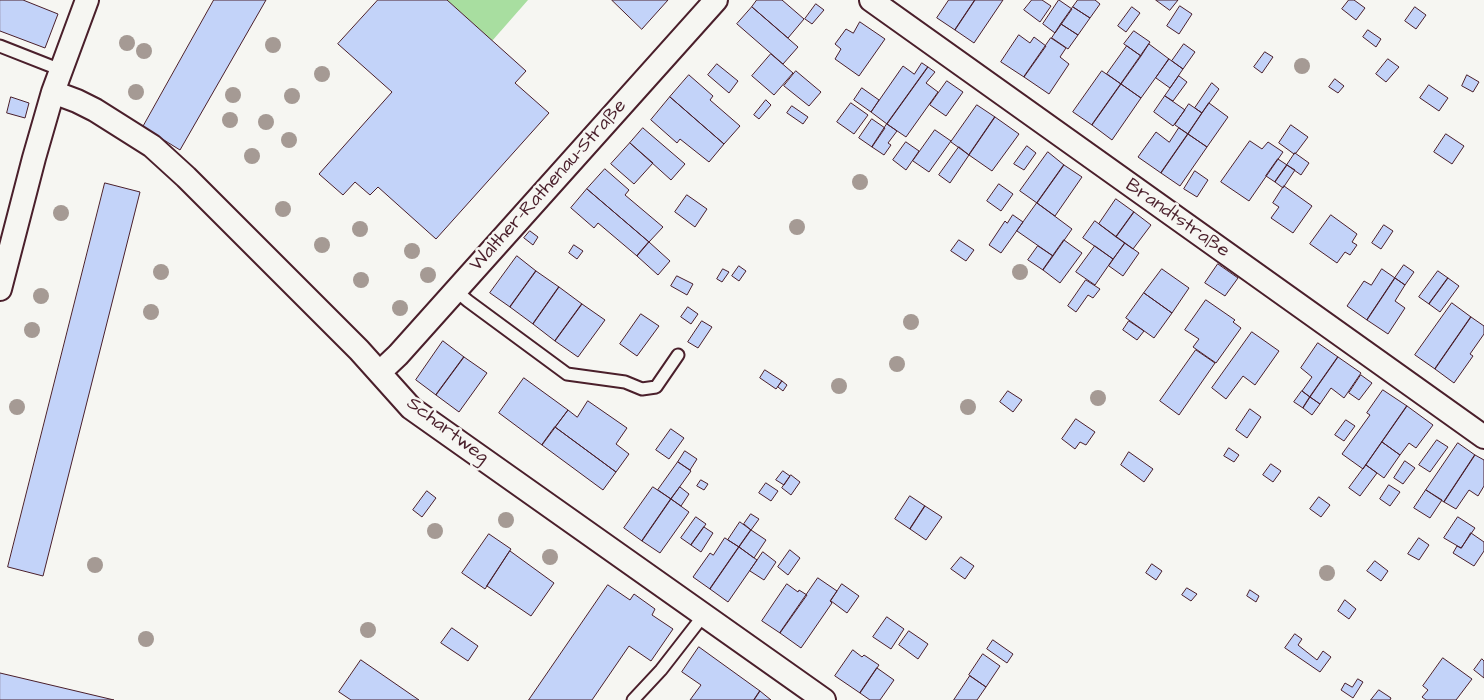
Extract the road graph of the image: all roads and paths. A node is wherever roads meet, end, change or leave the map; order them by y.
1 (87, 0) edge
2 (716, 0) edge
3 (871, 0) edge
4 (0, 46) edge
5 (61, 70) junction
6 (53, 92) junction
7 (0, 289) edge
8 (455, 290) junction
9 (678, 355) dead end
10 (380, 372) junction
11 (1484, 437) edge
12 (703, 616) junction
13 (633, 700) edge
14 (824, 700) edge

1 - 5 street
2 - 8 street, Walther-Rathenau-Straße
3 - 11 street, Brandtstraße
4 - 5 lane
5 - 6 street
6 - 7 street
6 - 10 street, Schartweg
8 - 9 lane
8 - 10 street, Walther-Rathenau-Straße
10 - 12 street, Schartweg
12 - 13 lane
12 - 14 street, Schartweg

